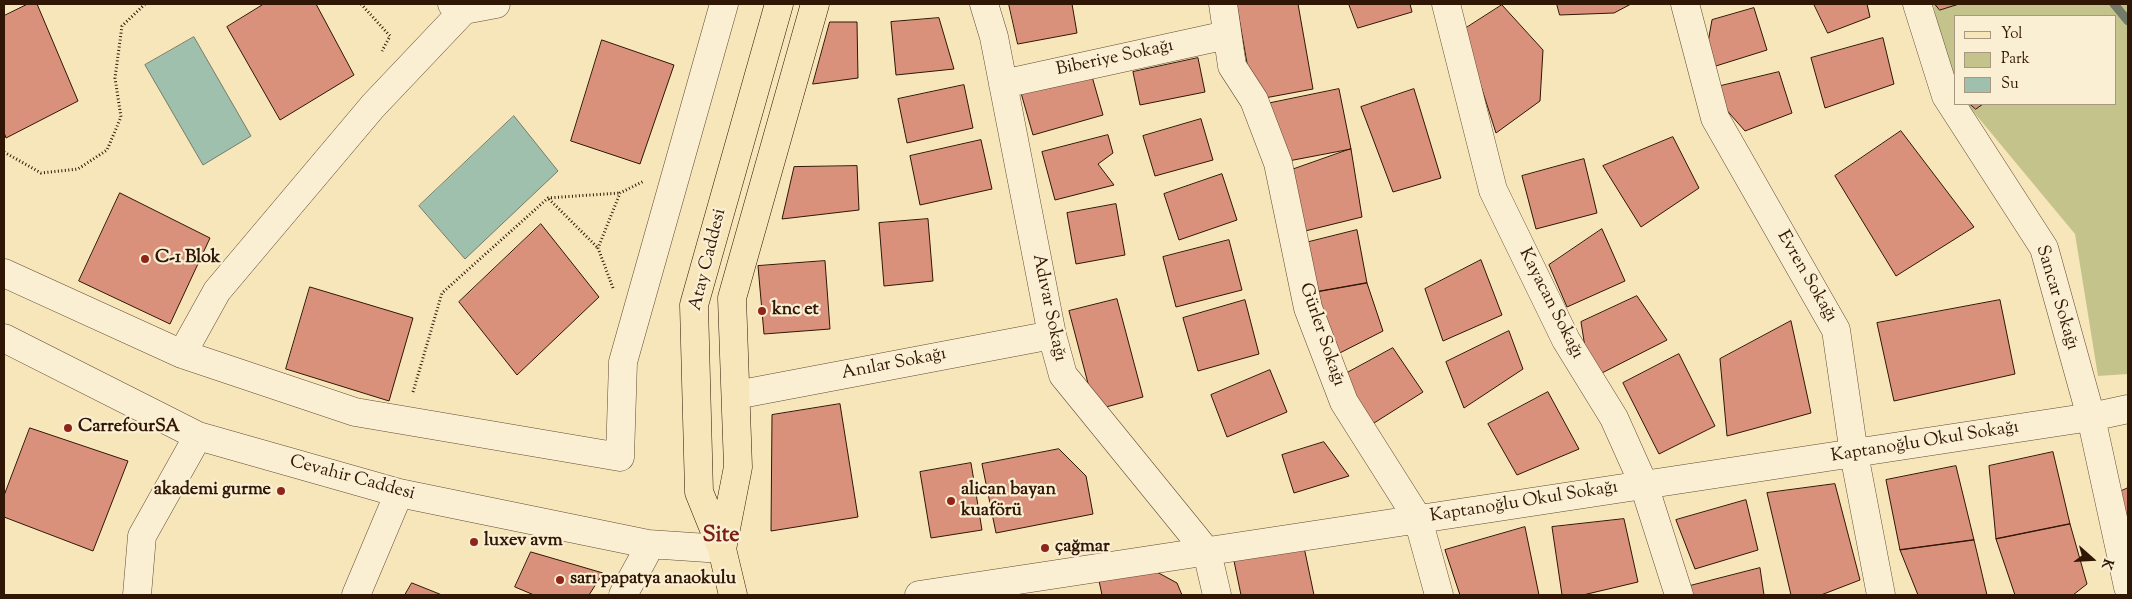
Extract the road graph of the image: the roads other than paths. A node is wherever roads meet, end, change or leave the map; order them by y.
1 (496, 4) edge
2 (724, 4) edge
3 (780, 4) edge
4 (815, 4) edge
5 (984, 4) edge
6 (1223, 4) edge
7 (1446, 4) edge
8 (1685, 4) edge
9 (1917, 4) edge
10 (458, 7) edge
11 (1227, 35) junction
12 (1003, 84) junction
13 (4, 273) edge
14 (1052, 335) junction
15 (4, 338) edge
16 (182, 354) junction
17 (736, 395) junction
18 (2128, 409) edge
19 (2091, 417) junction
20 (198, 436) junction
21 (1854, 454) junction
22 (1644, 485) junction
23 (399, 493) junction
24 (1418, 520) junction
25 (648, 544) junction
26 (722, 549) junction
27 (1207, 552) junction
28 (2128, 587) edge
29 (980, 591) edge
30 (137, 595) edge
31 (356, 595) edge
32 (623, 595) edge
33 (733, 595) edge
34 (919, 595) edge
35 (1217, 595) edge
36 (1439, 595) edge
37 (1679, 595) edge
38 (1881, 595) edge

1 - 10 street
2 - 16 street
3 - 26 main road, Atay Caddesi
4 - 17 main road, Atay Caddesi
5 - 12 street, Adıvar Sokağı
6 - 11 street, Gürler Sokağı
7 - 22 street, Kayacan Sokağı
8 - 21 street, Evren Sokağı
9 - 19 street, Sancar Sokağı
10 - 16 street
11 - 12 street, Biberiye Sokağı
11 - 24 street, Gürler Sokağı
12 - 14 street, Adıvar Sokağı
13 - 16 street
14 - 17 street, Anılar Sokağı
14 - 27 street, Adıvar Sokağı
15 - 20 street, Cevahir Caddesi
17 - 26 main road, Atay Caddesi
18 - 19 street, Kaptanoğlu Okul Sokağı
19 - 21 street, Kaptanoğlu Okul Sokağı
19 - 28 street, Sancar Sokağı
20 - 23 street, Cevahir Caddesi
20 - 30 street
21 - 22 street, Kaptanoğlu Okul Sokağı
21 - 38 street, Evren Sokağı
22 - 24 street, Kaptanoğlu Okul Sokağı
22 - 37 street, Kayacan Sokağı
23 - 25 street, Cevahir Caddesi
23 - 31 street
24 - 27 street, Kaptanoğlu Okul Sokağı
24 - 36 street, Gürler Sokağı
25 - 26 street, Cevahir Caddesi
25 - 32 street
26 - 33 main road, Atay Caddesi
27 - 29 street, Kaptanoğlu Okul Sokağı
27 - 35 street, Adıvar Sokağı
29 - 34 street, Kaptanoğlu Okul Sokağı

